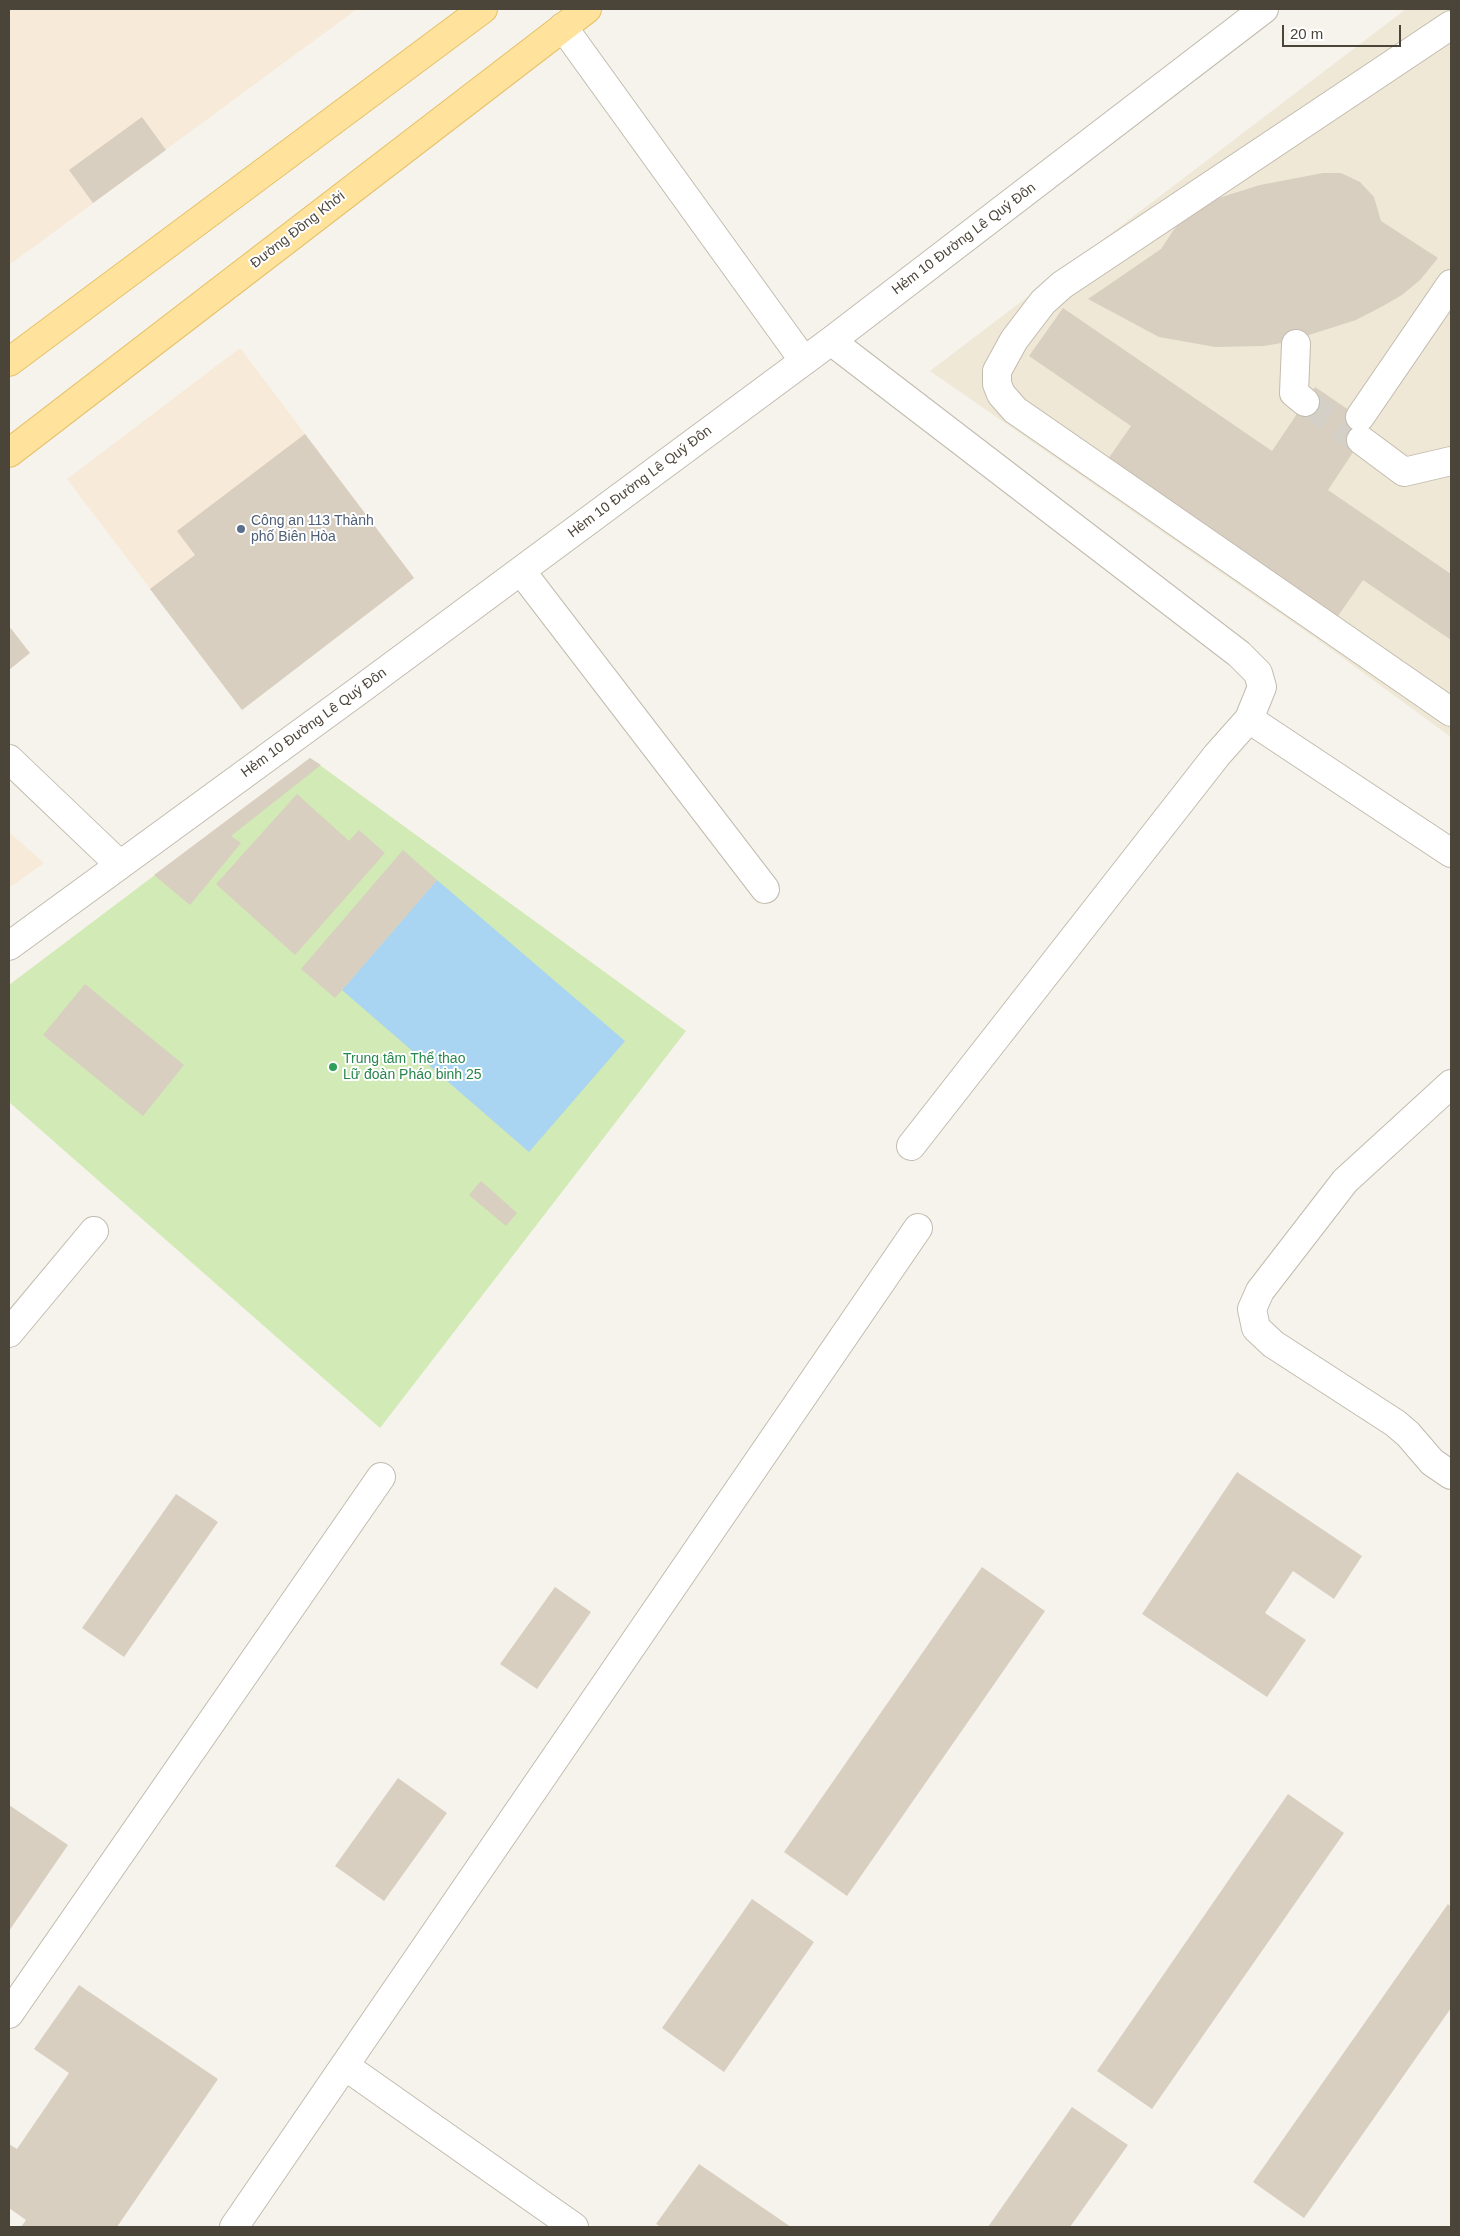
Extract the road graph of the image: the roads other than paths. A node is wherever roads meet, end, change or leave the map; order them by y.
1 (483, 9) edge
2 (587, 9) edge
3 (1264, 9) edge
4 (1451, 25) edge
5 (563, 27) junction
6 (1451, 284) edge
7 (831, 341) junction
8 (1296, 344) dead end
9 (804, 361) junction
10 (9, 362) edge
11 (1305, 402) tunnel mouth
12 (9, 453) edge
13 (1451, 461) edge
14 (521, 570) junction
15 (1451, 712) edge
16 (1249, 719) junction
17 (9, 759) edge
18 (1451, 853) edge
19 (119, 864) junction
20 (766, 889) dead end
21 (9, 946) edge
22 (1451, 1084) edge
23 (911, 1146) dead end
24 (918, 1228) dead end
25 (94, 1231) dead end
26 (9, 1333) edge
27 (1451, 1475) edge
28 (381, 1477) dead end
29 (9, 2014) edge
30 (345, 2066) junction
31 (234, 2227) edge
32 (574, 2227) edge

1 - 10 main road
2 - 5 main road, Đường Đồng Khởi
3 - 7 street, Hẻm 10 Đường Lê Quý Đôn
4 - 15 street
5 - 9 street
5 - 12 main road, Đường Đồng Khởi
6 - 13 street
7 - 9 street, Hẻm 10 Đường Lê Quý Đôn
7 - 16 street
8 - 11 street
9 - 14 street, Hẻm 10 Đường Lê Quý Đôn
14 - 19 street, Hẻm 10 Đường Lê Quý Đôn
14 - 20 street
16 - 18 street
16 - 23 street
17 - 19 street
19 - 21 street, Hẻm 10 Đường Lê Quý Đôn
22 - 27 street
24 - 30 street
25 - 26 street
28 - 29 street
30 - 31 street
30 - 32 street

